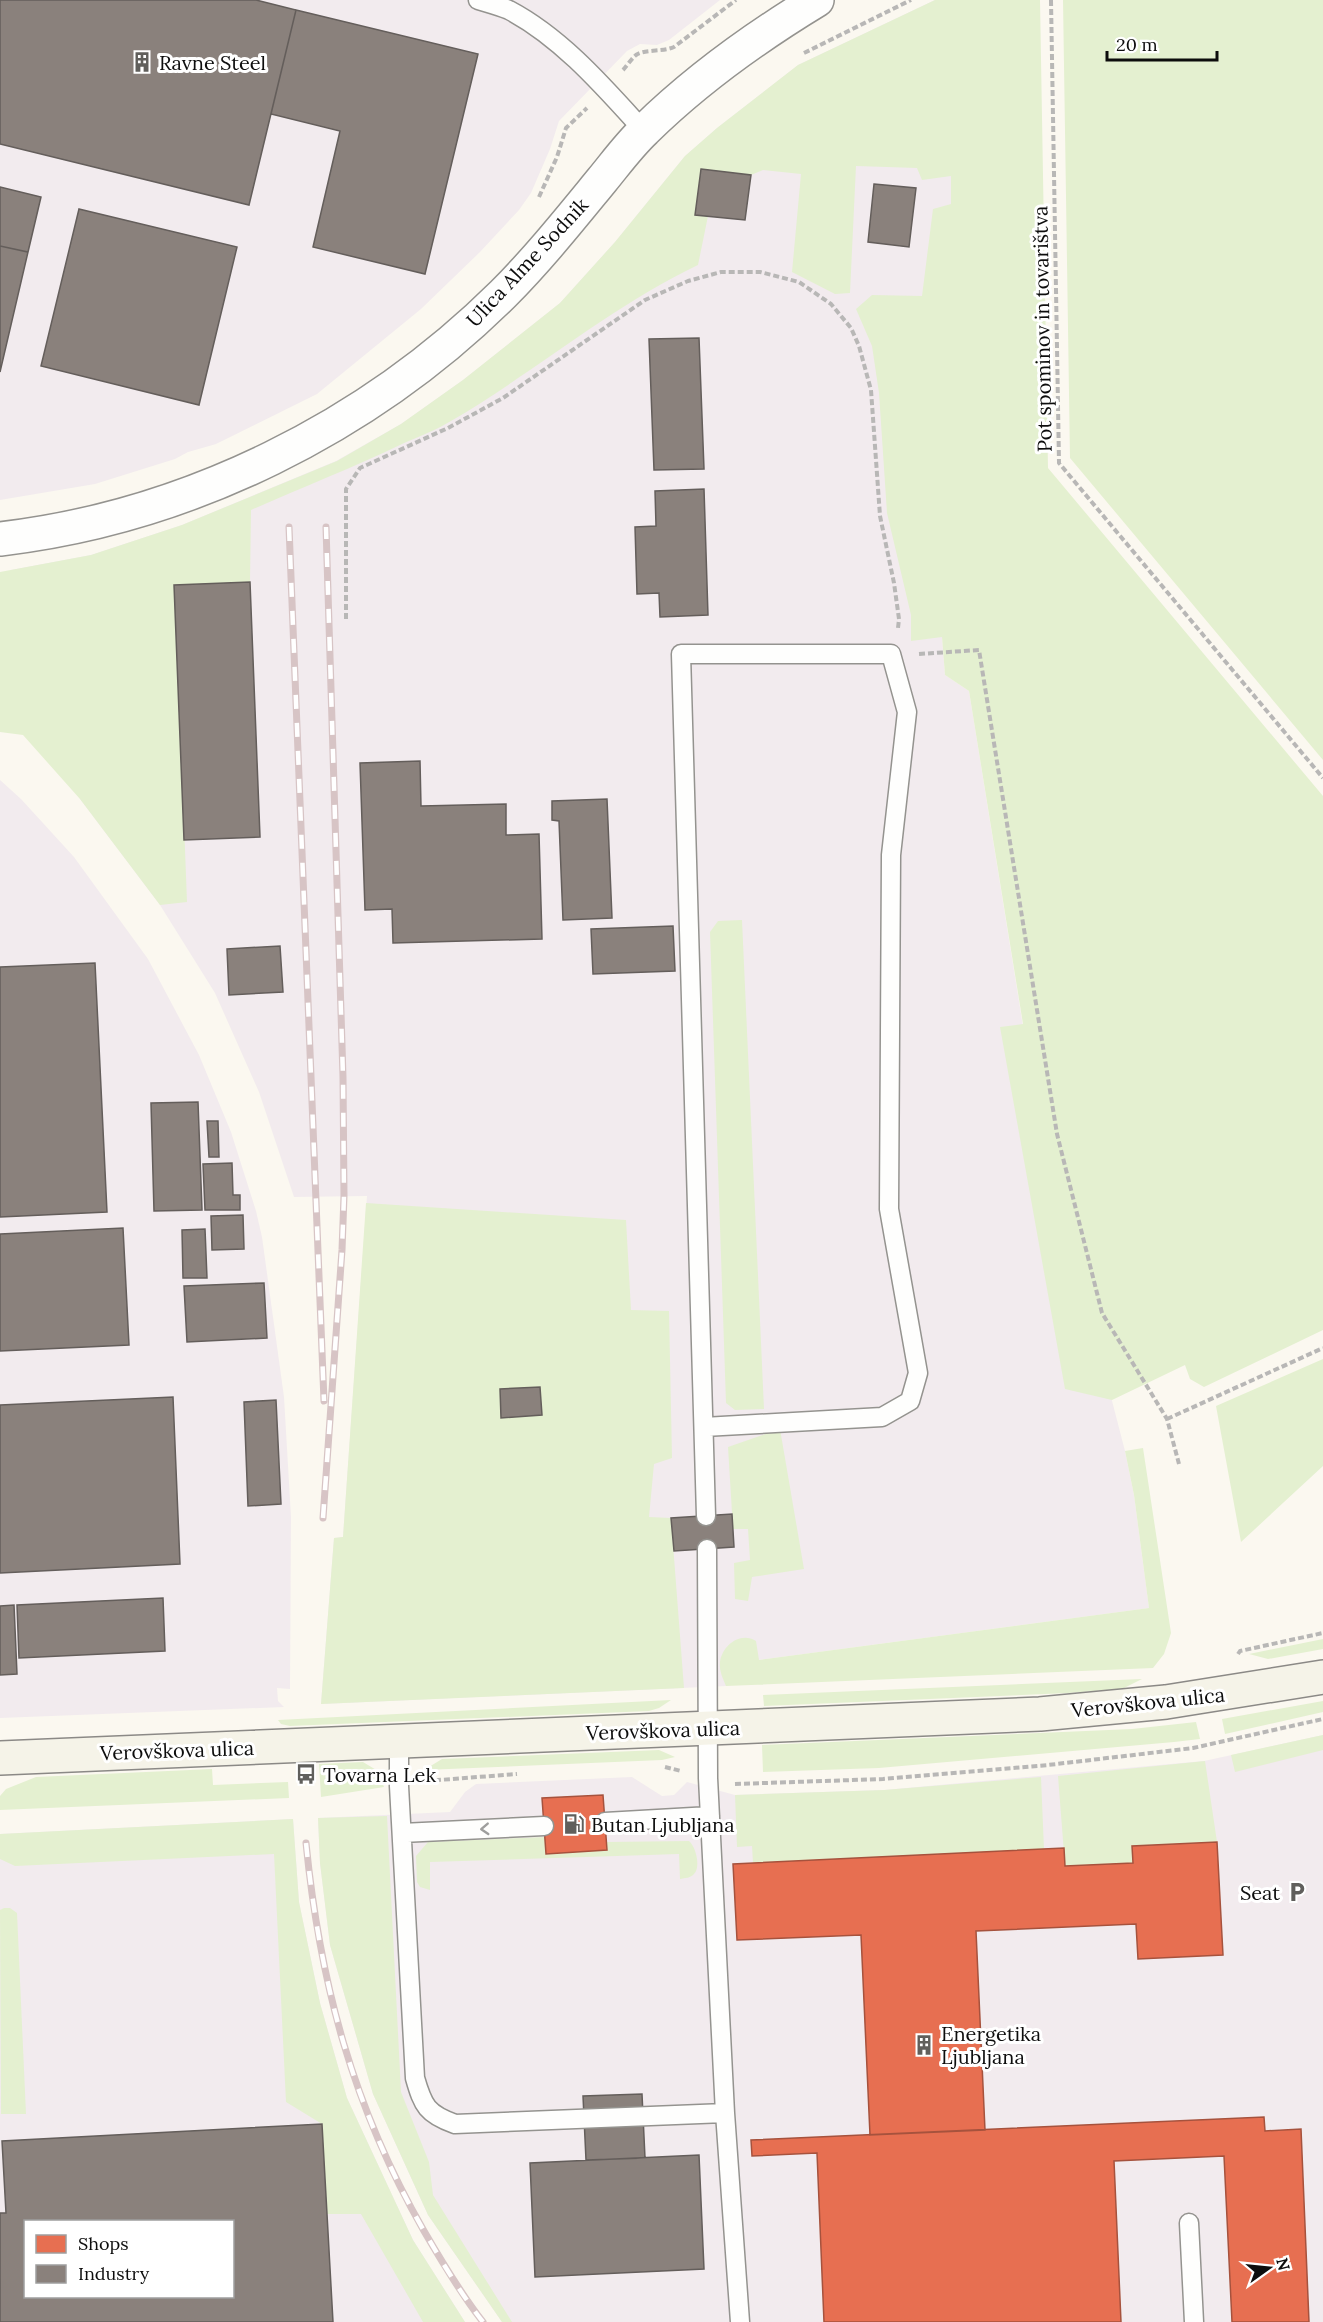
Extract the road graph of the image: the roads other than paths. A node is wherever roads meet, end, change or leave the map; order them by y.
1 (478, 0) edge
2 (818, 0) edge
3 (644, 131) junction
4 (0, 539) edge
5 (704, 1427) junction
6 (706, 1516) dead end
7 (706, 1549) dead end
8 (1323, 1677) edge
9 (707, 1728) junction
10 (399, 1741) junction
11 (0, 1758) edge
12 (710, 1816) junction
13 (605, 1822) dead end
14 (544, 1826) dead end
15 (402, 1833) junction
16 (725, 2113) junction
17 (1189, 2223) dead end
18 (740, 2322) edge
19 (1194, 2322) edge

1 - 3 lane
2 - 3 street, Ulica Alme Sodnik
3 - 4 street, Ulica Alme Sodnik
5 - 5 lane
5 - 6 lane
7 - 9 lane
8 - 9 street, Verovškova ulica
9 - 10 street, Verovškova ulica
9 - 12 lane
10 - 11 street, Verovškova ulica
10 - 15 lane
12 - 13 lane
12 - 16 lane
14 -> 15 lane
15 - 16 lane
16 - 18 lane
17 - 19 lane

